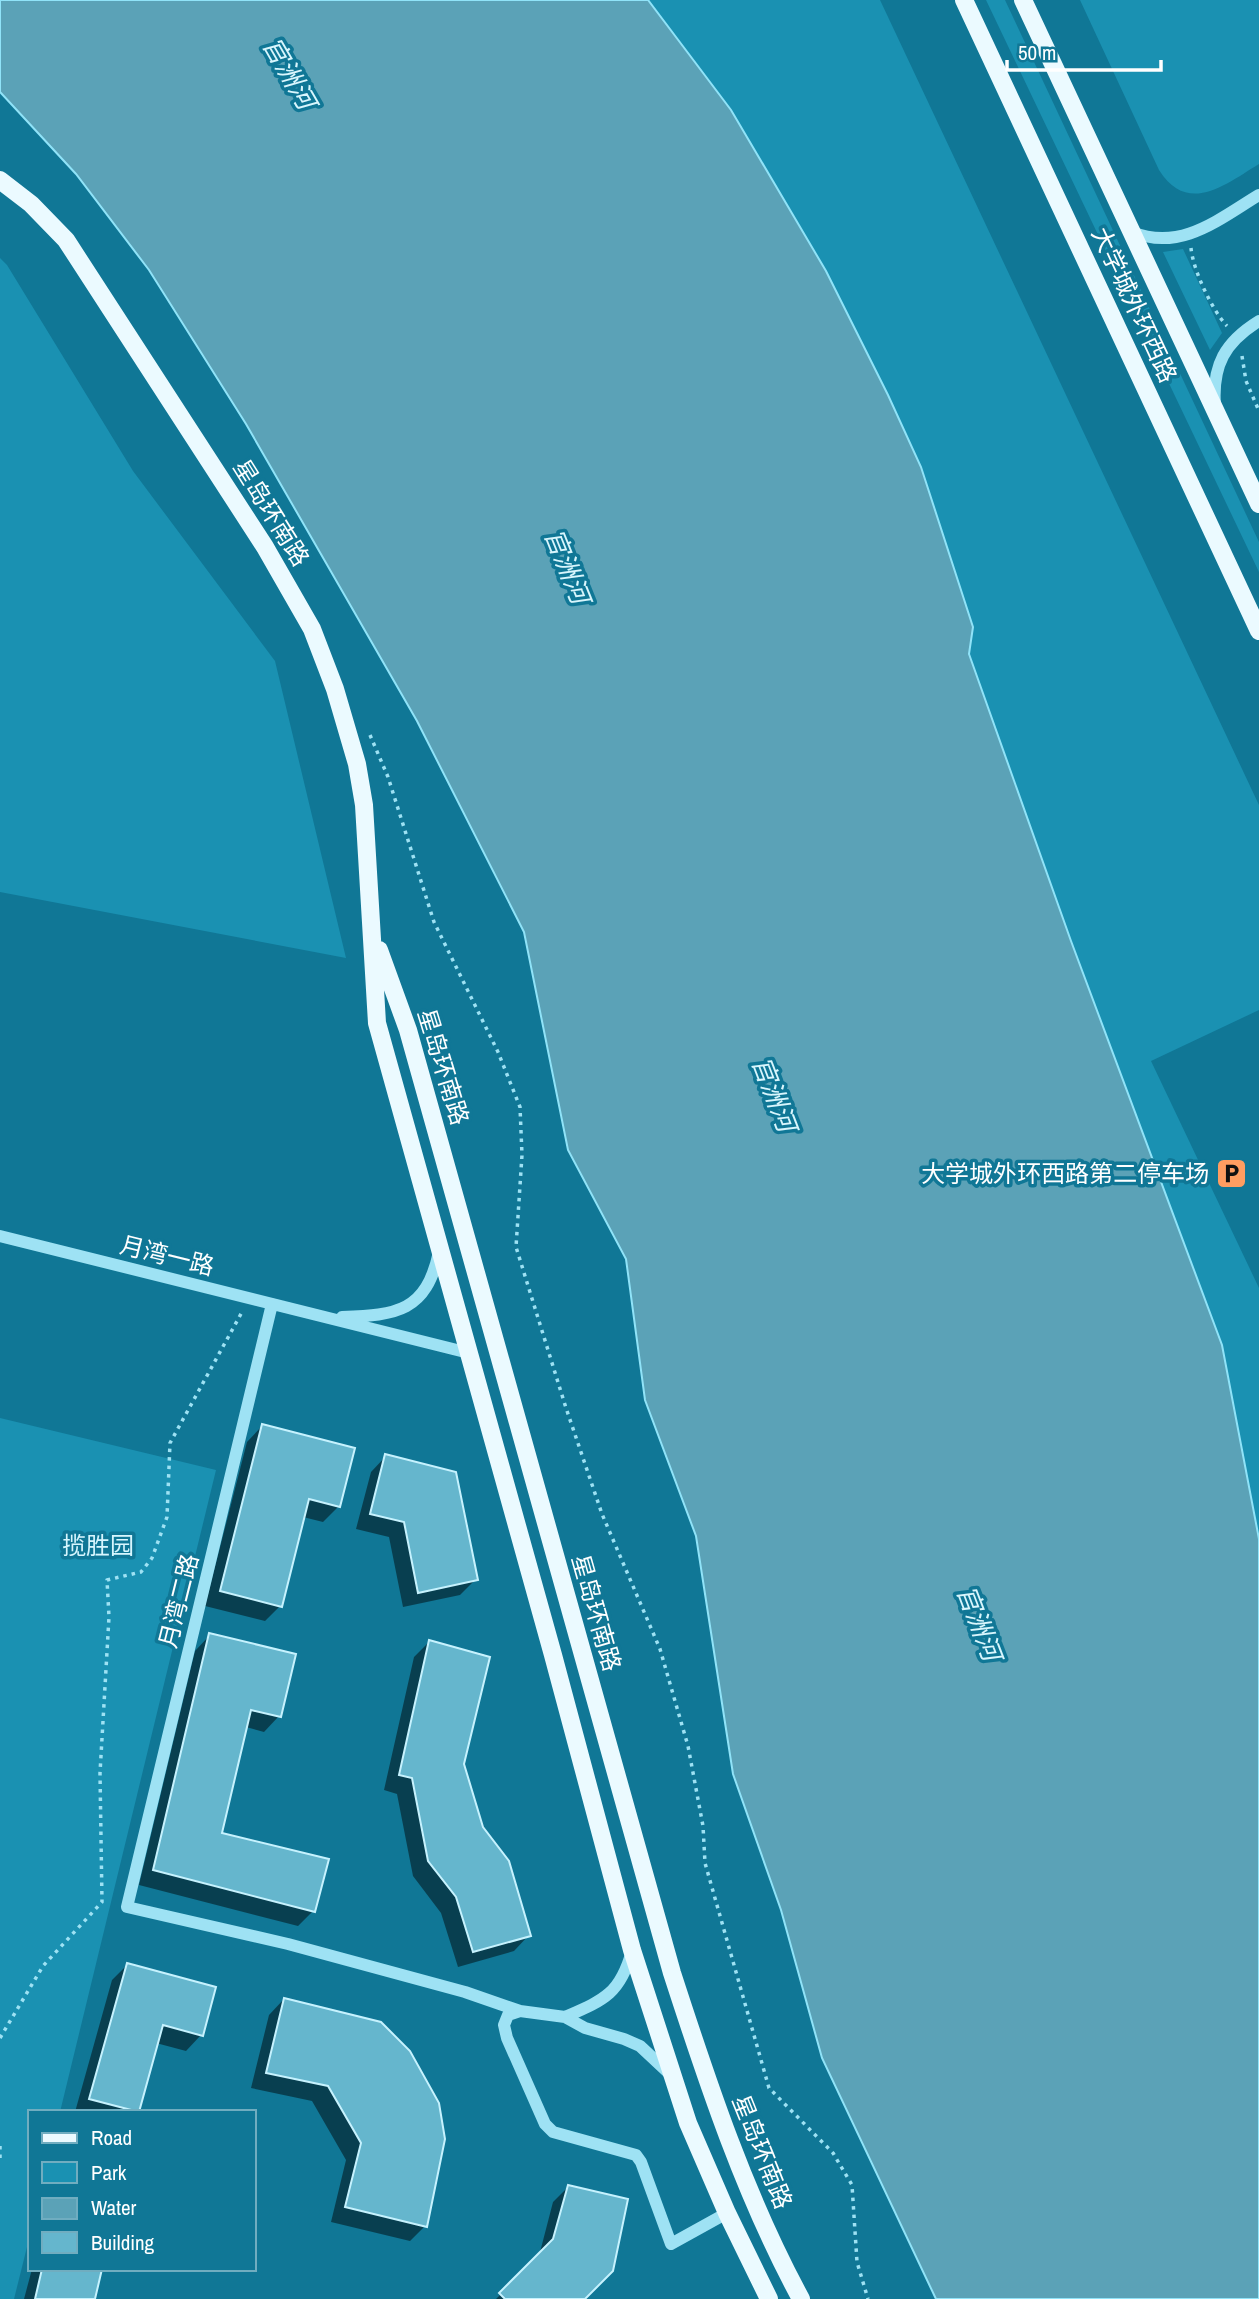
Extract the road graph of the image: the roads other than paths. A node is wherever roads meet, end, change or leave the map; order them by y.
1 (964, 0) edge
2 (1023, 0) edge
3 (0, 180) edge
4 (1259, 195) edge
5 (1132, 232) junction
6 (1259, 321) edge
7 (1216, 413) junction
8 (1259, 504) edge
9 (1259, 631) edge
10 (372, 930) junction
11 (0, 1236) edge
12 (440, 1249) junction
13 (272, 1304) junction
14 (324, 1317) junction
15 (469, 1353) junction
16 (632, 1950) junction
17 (520, 2011) junction
18 (565, 2017) junction
19 (674, 2077) junction
20 (727, 2213) junction
21 (769, 2299) edge
22 (802, 2299) edge

1 - 9 main road, 大学城外环西路
2 - 5 main road, 大学城外环西路
3 - 10 main road, 星岛环南路
4 - 5 street
5 - 7 main road, 大学城外环西路
6 - 7 street
7 - 8 main road, 大学城外环西路
10 - 12 main road, 星岛环南路
10 - 22 main road, 星岛环南路
11 - 13 street, 月湾一路
12 - 14 street, 月湾一路
12 - 15 main road, 星岛环南路
13 - 14 street, 月湾一路
13 - 17 street, 月湾二路
14 - 15 street, 月湾一路
15 - 16 main road, 星岛环南路
16 - 18 street
16 - 19 main road, 星岛环南路
17 - 18 street
17 - 20 street
18 - 19 street
19 - 20 main road, 星岛环南路
20 - 21 main road, 星岛环南路

